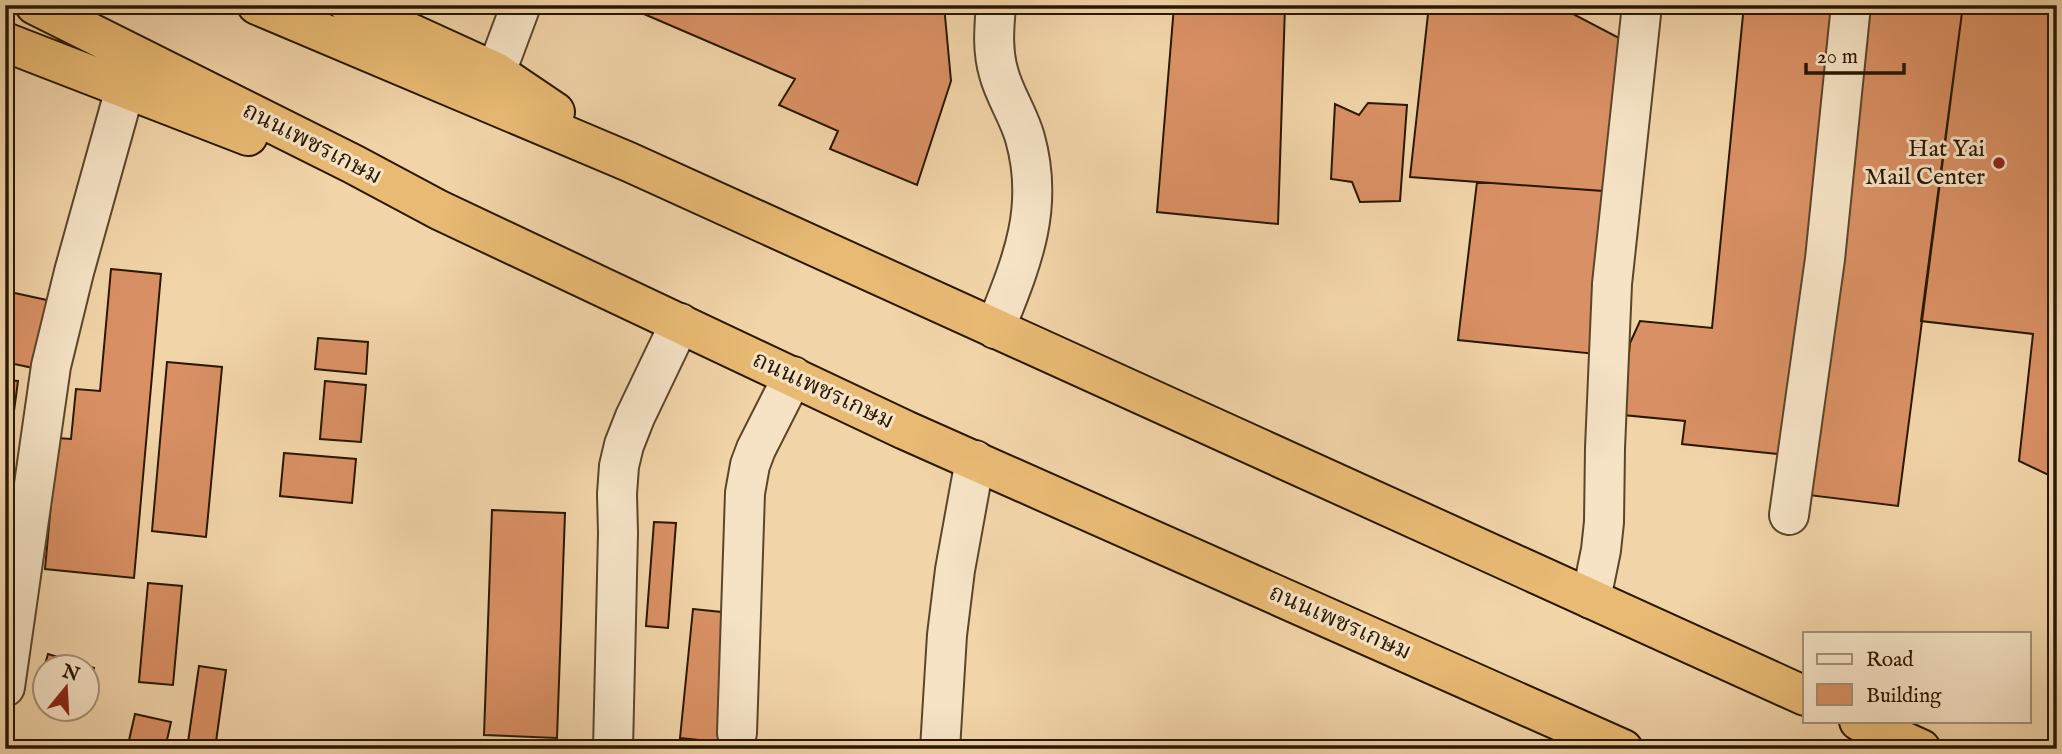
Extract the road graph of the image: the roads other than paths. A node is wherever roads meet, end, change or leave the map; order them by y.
1 (35, 5) edge
2 (257, 5) edge
3 (349, 5) edge
4 (521, 5) edge
5 (996, 5) edge
6 (1642, 5) edge
7 (1852, 5) edge
8 (5, 42) edge
9 (496, 72) junction
10 (125, 89) junction
11 (629, 162) junction
12 (439, 210) junction
13 (680, 323) junction
14 (995, 329) junction
15 (793, 376) junction
16 (975, 460) junction
17 (1789, 515) dead end
18 (1591, 599) junction
19 (5, 687) edge
20 (1803, 695) edge
21 (1861, 722) edge
22 (737, 733) dead end
23 (613, 749) edge
24 (940, 749) edge
25 (1623, 749) edge
26 (1921, 749) edge

1 - 12 highway, ถนนเพชรเกษม
2 - 11 highway
3 - 9 highway
4 - 9 street
5 - 14 street
6 - 18 street
7 - 17 street
8 - 10 highway
9 - 11 highway
10 - 12 highway
10 - 19 street
11 - 14 highway
12 - 13 highway, ถนนเพชรเกษม
13 - 15 highway, ถนนเพชรเกษม
13 - 23 street
14 - 18 highway
15 - 16 highway, ถนนเพชรเกษม
15 - 22 street
16 - 24 street
16 - 25 highway, ถนนเพชรเกษม
18 - 20 highway
21 - 26 highway

